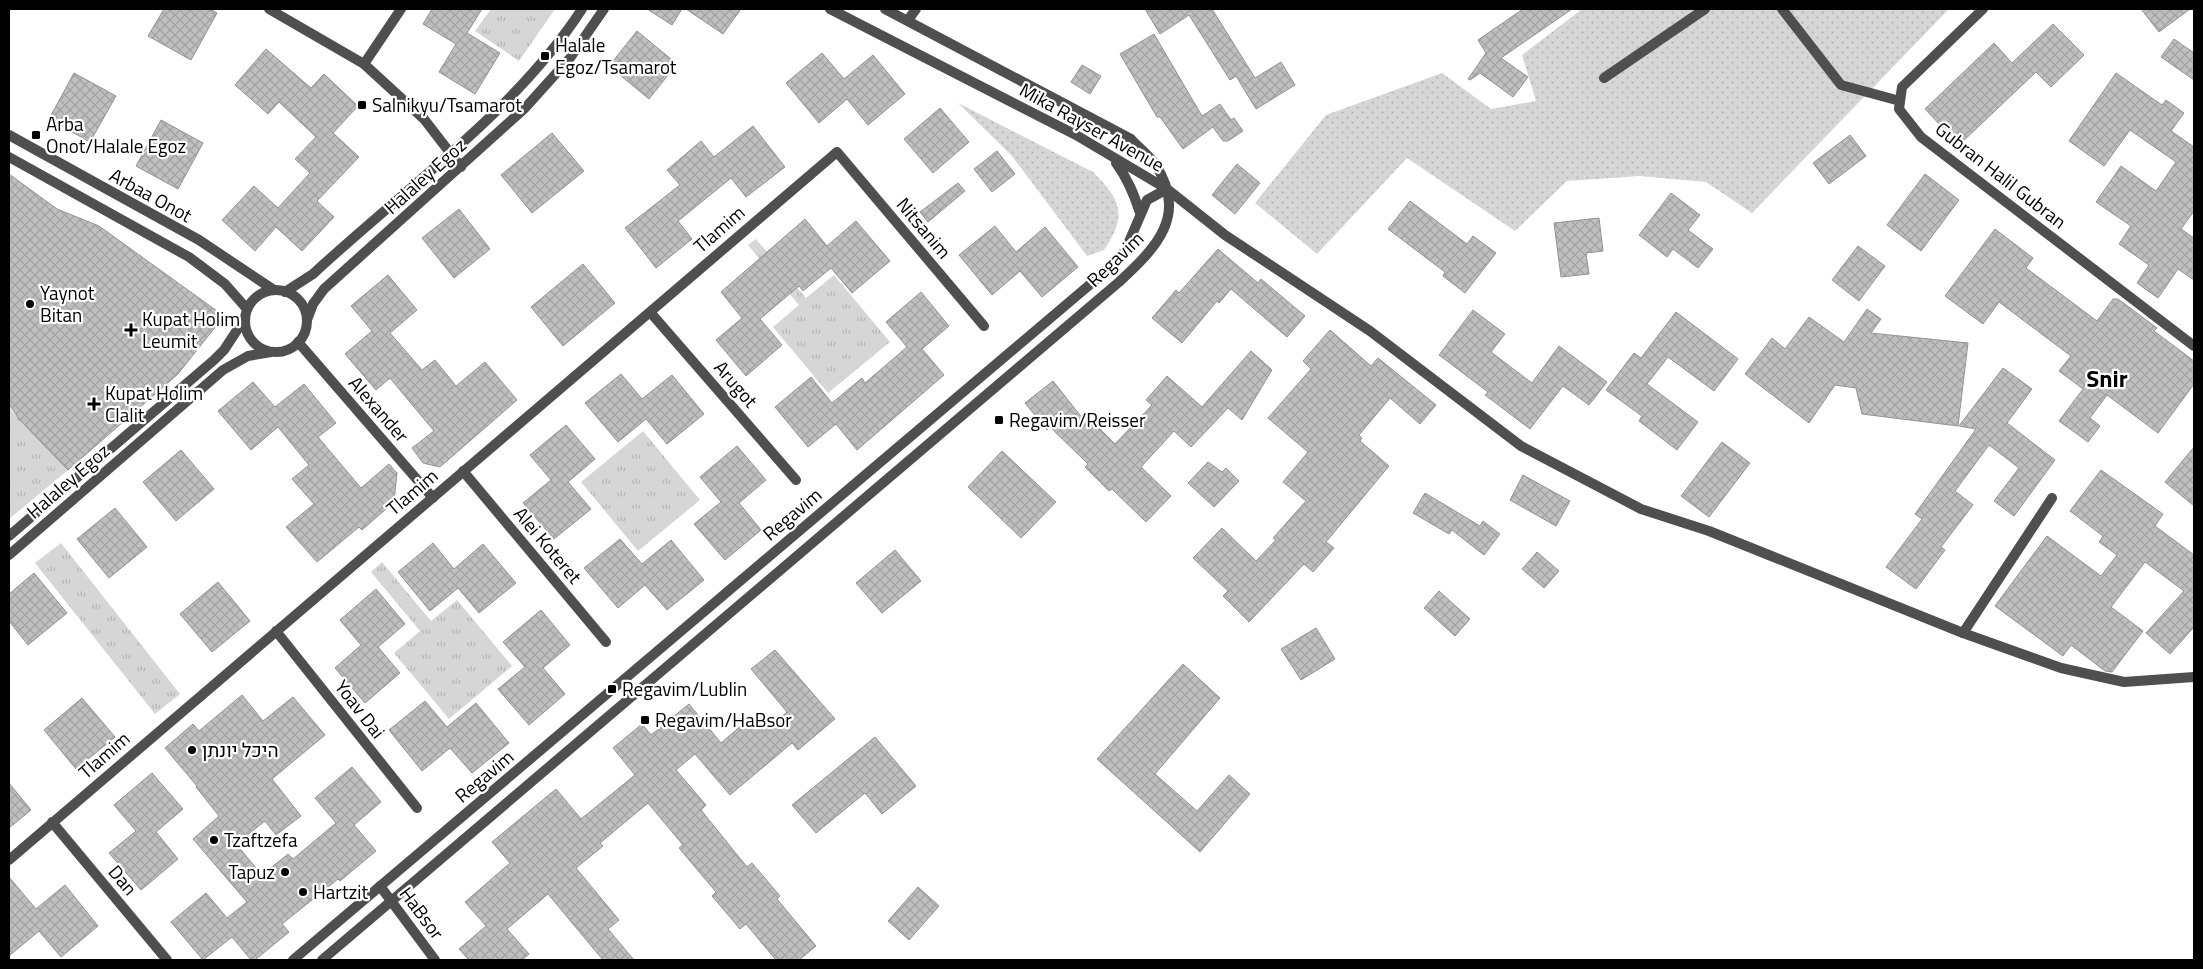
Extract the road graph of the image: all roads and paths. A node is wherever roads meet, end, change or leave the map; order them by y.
1 (269, 9) edge
2 (402, 9) edge
3 (582, 9) edge
4 (604, 9) edge
5 (830, 9) edge
6 (885, 9) edge
7 (916, 9) edge
8 (1705, 9) edge
9 (1782, 9) edge
10 (1983, 9) edge
11 (908, 20) junction
12 (364, 64) junction
13 (1604, 78) dead end
14 (1900, 101) junction
15 (9, 135) edge
16 (838, 152) joint
17 (450, 153) junction
18 (9, 157) edge
19 (1112, 157) junction
20 (461, 167) junction
21 (1167, 189) junction
22 (1140, 213) junction
23 (274, 290) junction
24 (285, 292) junction
25 (650, 312) junction
26 (246, 314) junction
27 (307, 320) junction
28 (984, 326) dead end
29 (298, 342) junction
30 (2194, 346) edge
31 (271, 352) junction
32 (463, 471) junction
33 (796, 480) dead end
34 (432, 498) junction
35 (2052, 498) dead end
36 (9, 536) edge
37 (9, 555) edge
38 (276, 631) junction
39 (1963, 633) junction
40 (606, 642) dead end
41 (2194, 677) edge
42 (417, 808) dead end
43 (52, 822) junction
44 (9, 860) edge
45 (380, 886) junction
46 (392, 902) junction
47 (167, 960) edge
48 (292, 960) edge
49 (322, 960) edge
50 (435, 960) edge

1 - 12 street
2 - 12 street
3 - 17 street, Halaley Egoz
4 - 20 street, Halaley Egoz
5 - 19 street, Mika Rayser Avenue
6 - 11 street, Mika Rayser Avenue
7 - 11 street
8 - 13 street
9 - 14 street
10 - 14 street
11 - 21 street, Mika Rayser Avenue
12 - 17 street
14 - 30 street, Gubran Halil Gubran
15 - 23 street, Arbaa Onot
16 - 25 street, Tlamim
16 - 28 street, Nitsanim
17 - 20 street
17 - 24 street, Halaley Egoz
18 - 26 street, Arbaa Onot
19 - 21 street, Mika Rayser Avenue
19 - 22 street
20 - 27 street, Halaley Egoz
21 - 22 street, Regavim
21 - 39 street
21 - 46 street, Regavim
22 - 45 street, Regavim
23 - 24 street
23 - 26 street
24 - 27 street
25 - 32 street, Tlamim
25 - 33 street, Arugot
26 - 31 street
26 - 36 street, Halaley Egoz
27 - 29 street
29 - 31 street
29 - 34 street, Alexander
31 - 37 street, Halaley Egoz
32 - 34 street, Tlamim
32 - 40 street, Alei Koteret
34 - 38 street, Tlamim
35 - 39 street
38 - 42 street, Yoav Dai
38 - 43 street, Tlamim
39 - 41 street
43 - 44 street, Tlamim
43 - 47 street, Dan
45 - 46 street, HaBsor
45 - 48 street, Regavim
46 - 49 street, Regavim
46 - 50 street, HaBsor

